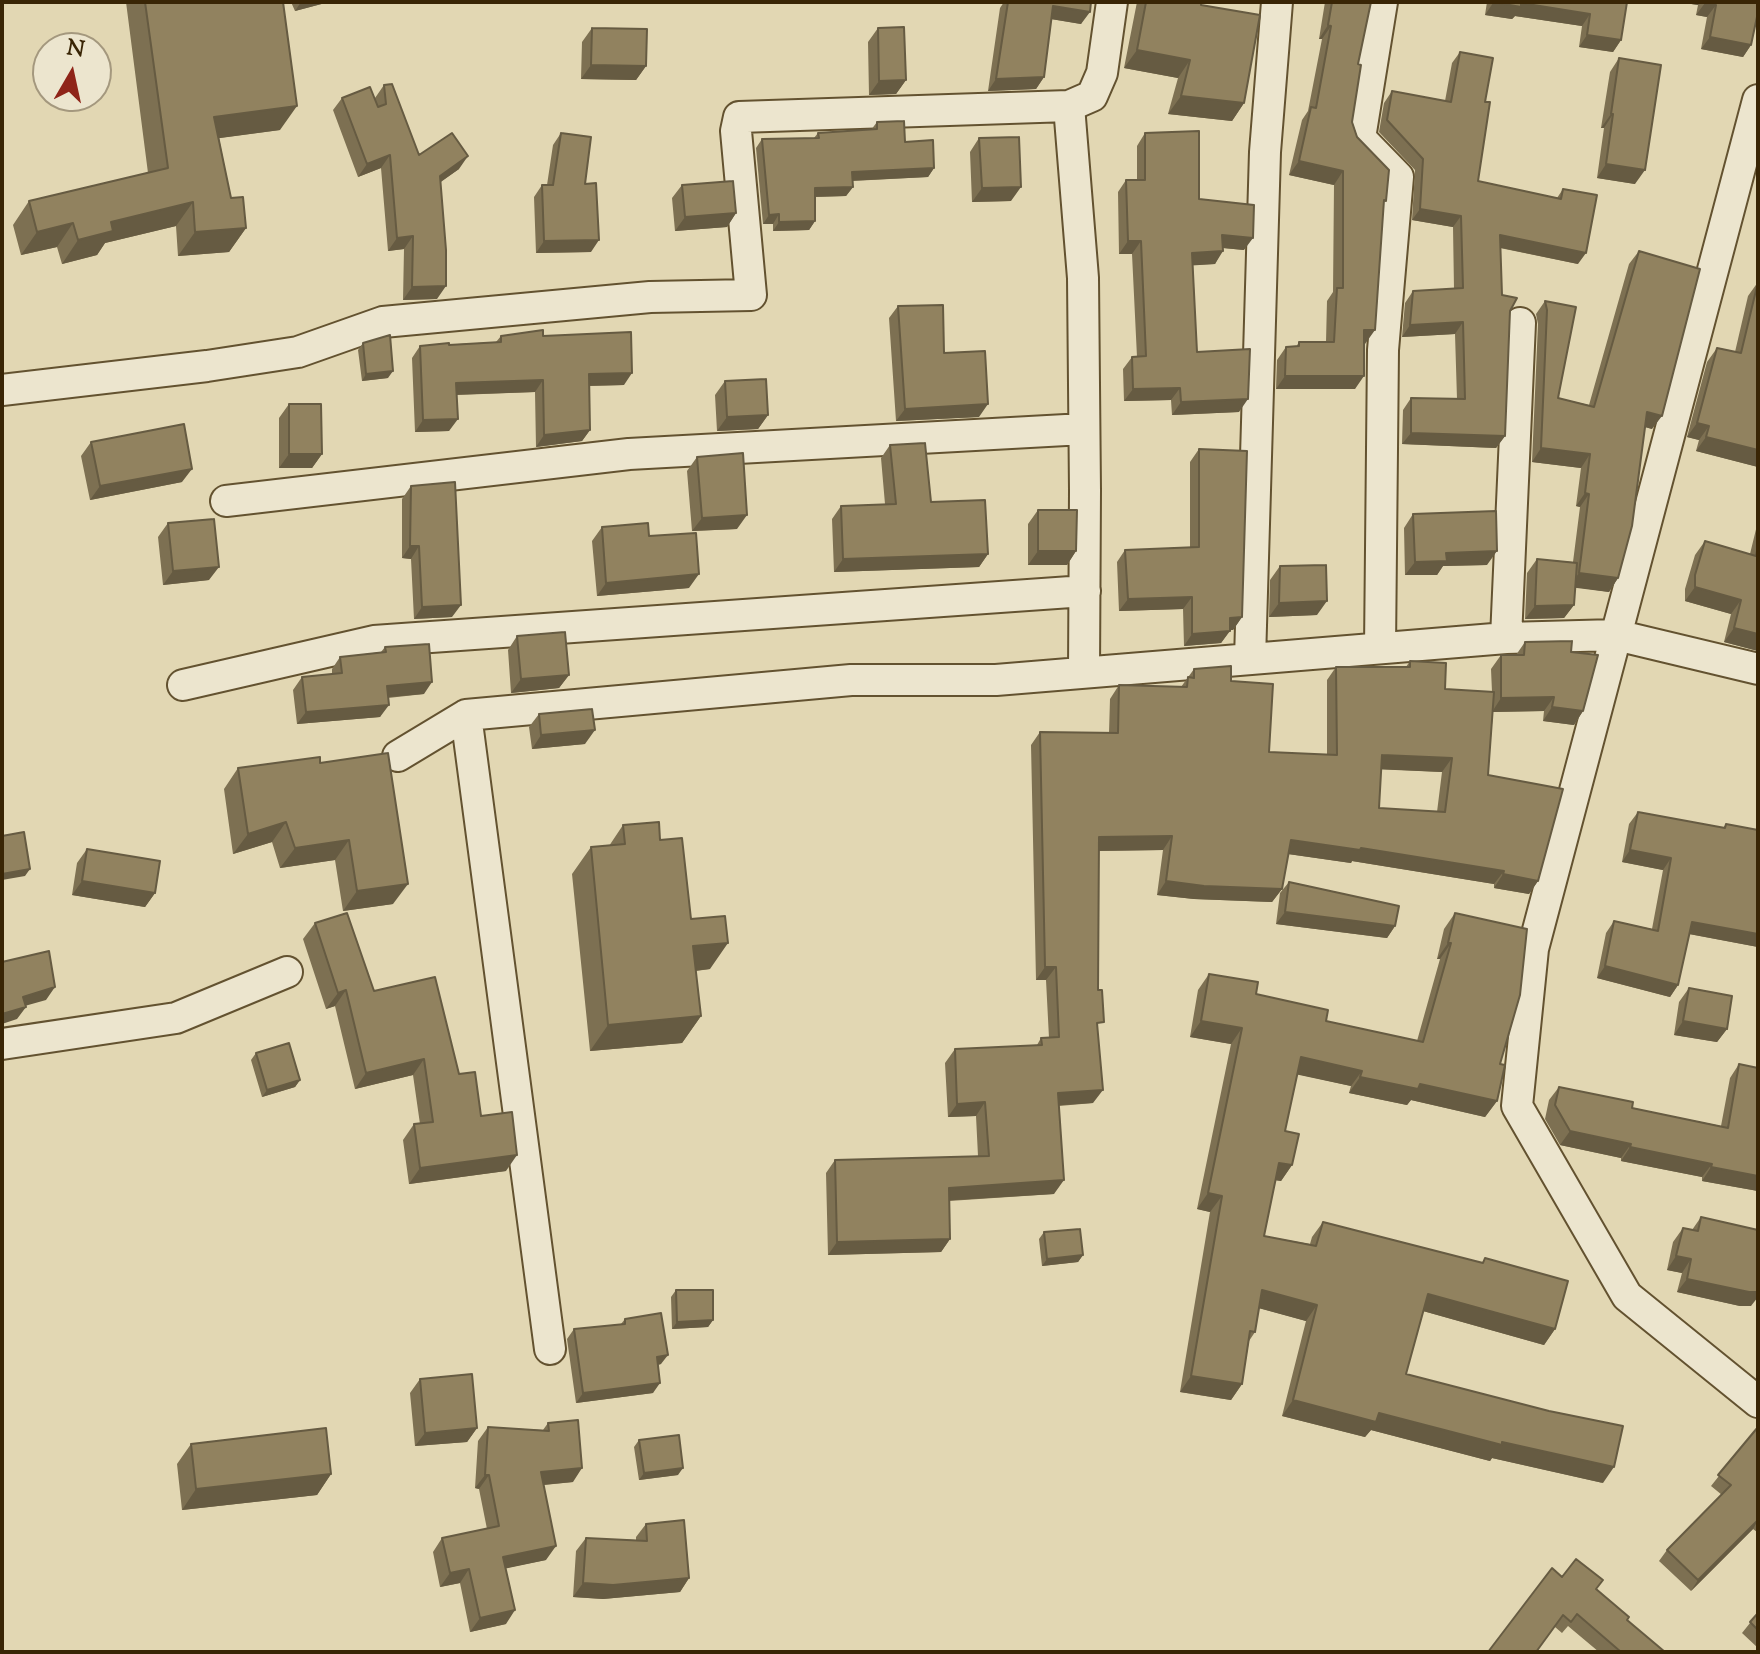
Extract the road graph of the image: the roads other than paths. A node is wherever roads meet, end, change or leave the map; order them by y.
1 (1112, 2) edge
2 (1277, 2) edge
3 (1382, 2) edge
4 (1758, 100) edge
5 (1069, 106) junction
6 (1520, 323) dead end
7 (2, 390) edge
8 (1084, 429) junction
9 (226, 501) dead end
10 (1085, 591) junction
11 (1616, 635) junction
12 (1506, 638) junction
13 (1380, 648) junction
14 (1250, 659) junction
15 (1758, 669) edge
16 (1084, 672) junction
17 (183, 685) dead end
18 (466, 715) junction
19 (398, 756) dead end
20 (287, 972) dead end
21 (2, 1044) edge
22 (550, 1349) dead end
23 (1758, 1402) edge

1 - 5 street
2 - 14 street
3 - 13 street
4 - 11 street
5 - 7 street
5 - 8 street
6 - 12 street
8 - 9 street
8 - 10 street
10 - 16 street
10 - 17 street
11 - 12 street
11 - 15 street
11 - 23 street
12 - 13 street
13 - 14 street
14 - 16 street
16 - 18 street
18 - 19 street
18 - 22 street
20 - 21 street

